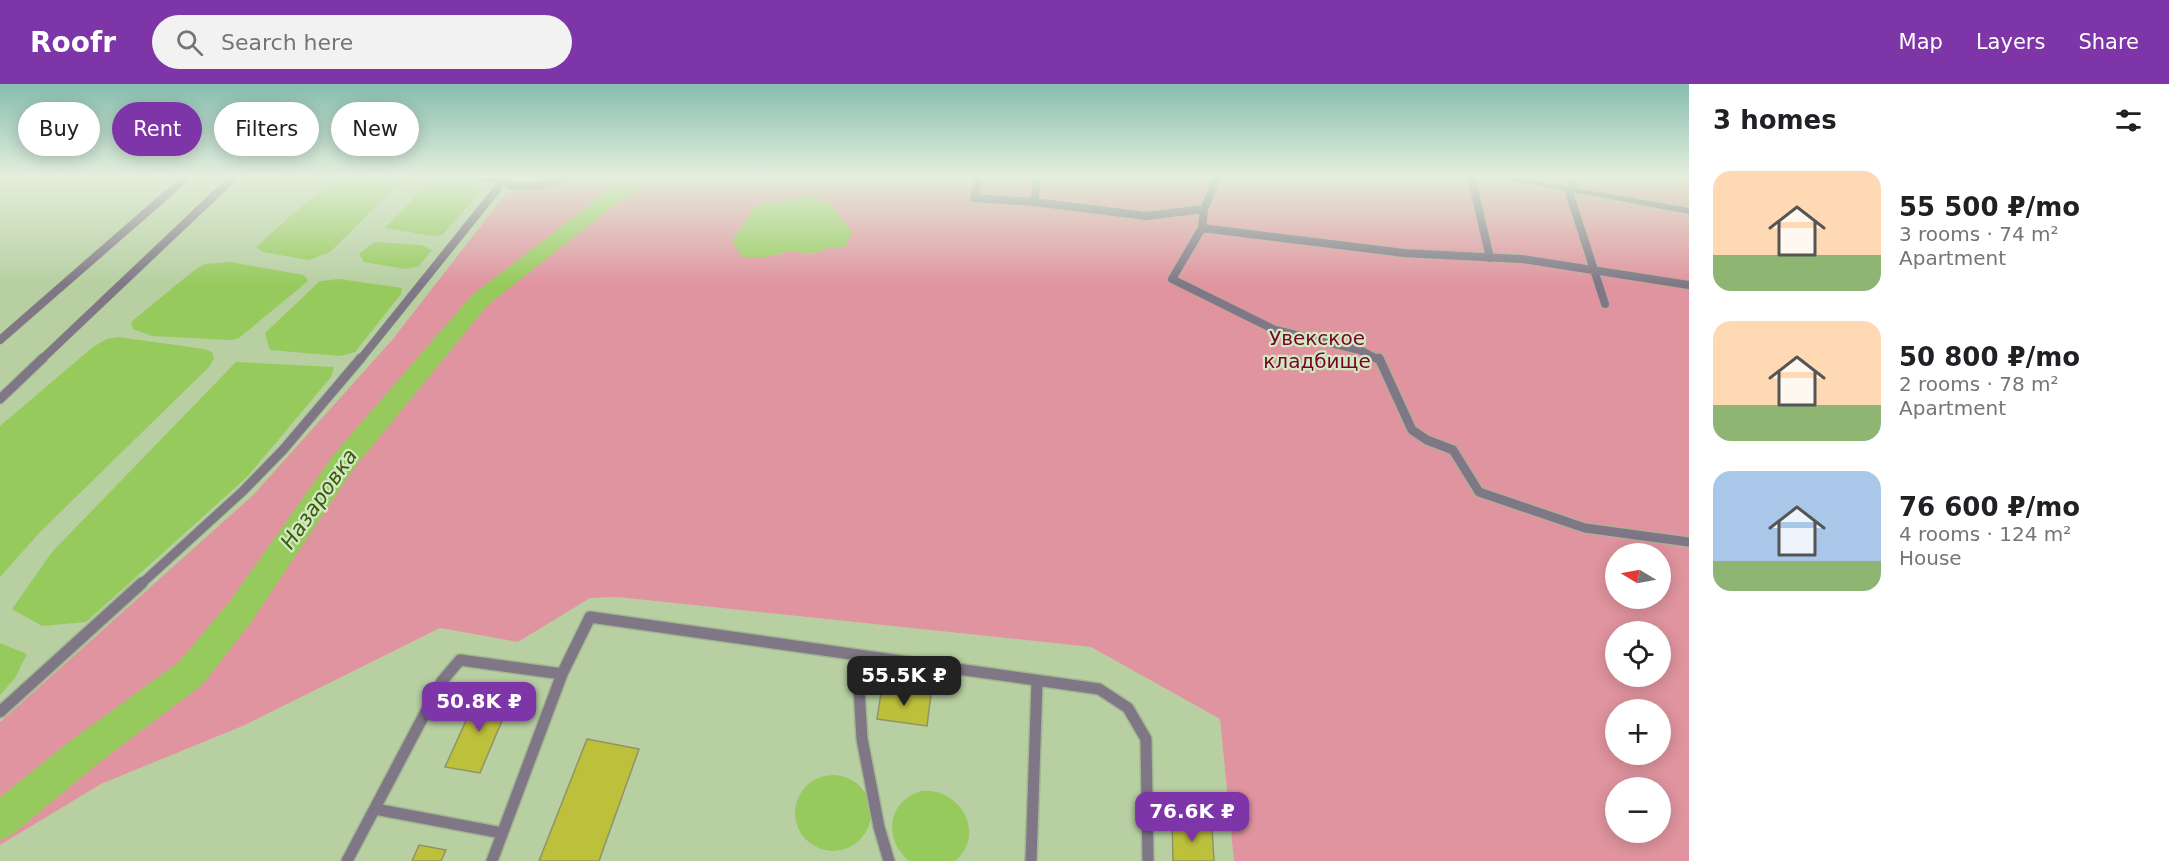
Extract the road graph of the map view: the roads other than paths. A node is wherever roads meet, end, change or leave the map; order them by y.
1 (146, 212) edge
2 (197, 212) edge
3 (478, 212) edge
4 (1116, 212) edge
5 (1177, 212) edge
6 (1204, 212) edge
7 (1479, 212) edge
8 (1575, 212) edge
9 (1202, 228) junction
10 (1490, 258) junction
11 (1594, 271) junction
12 (1689, 285) edge
13 (1605, 304) dead end
14 (0, 340) edge
15 (0, 399) edge
16 (1689, 542) edge
17 (857, 656) junction
18 (562, 674) junction
19 (1037, 682) junction
20 (0, 712) edge
21 (375, 809) junction
22 (502, 833) junction
23 (347, 861) edge
24 (492, 861) edge
25 (889, 861) edge
26 (1031, 861) edge
27 (1148, 861) edge

1 - 14 lane
2 - 15 lane
3 - 20 lane
4 - 5 lane
6 - 9 lane
7 - 10 lane
8 - 11 lane
9 - 10 lane
9 - 16 lane
10 - 11 lane
11 - 12 lane
11 - 13 lane
17 - 18 lane
17 - 19 lane
17 - 25 lane
18 - 21 lane
18 - 22 lane
19 - 26 lane
19 - 27 lane
21 - 22 lane
21 - 23 lane
22 - 24 lane

